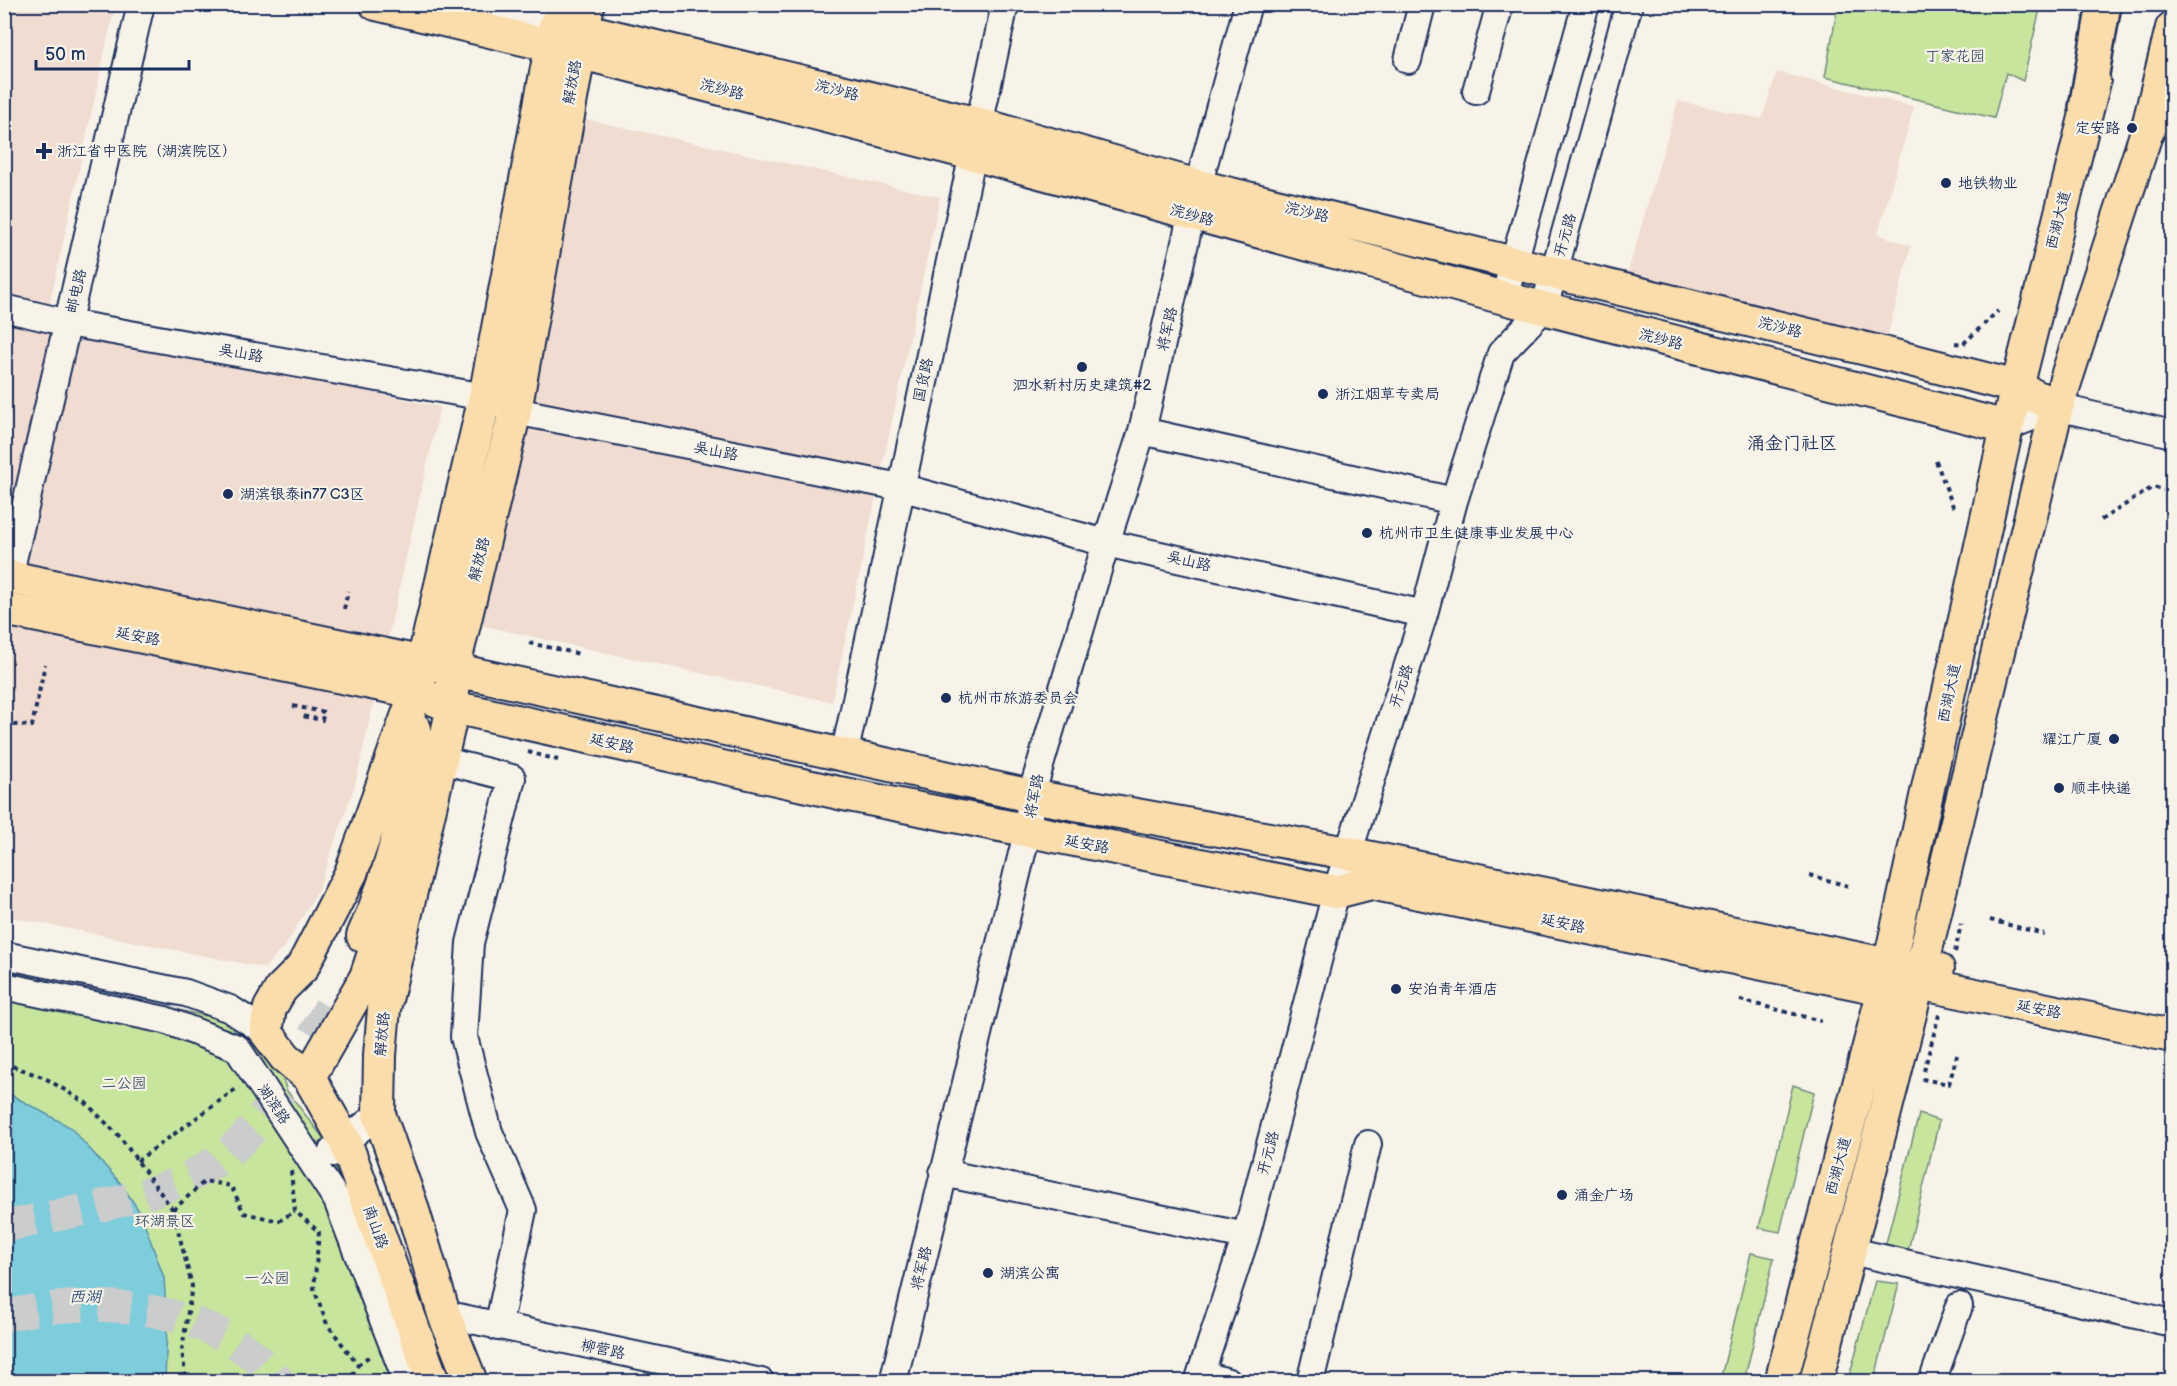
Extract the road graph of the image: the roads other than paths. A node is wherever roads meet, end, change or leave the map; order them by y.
1 (141, 4) edge
2 (376, 4) edge
3 (476, 4) edge
4 (1005, 4) edge
5 (1248, 4) edge
6 (1422, 4) edge
7 (1500, 4) edge
8 (1586, 4) edge
9 (1629, 4) edge
10 (2104, 4) edge
11 (2115, 4) edge
12 (569, 26) edge
13 (2172, 28) edge
14 (1408, 60) dead end
15 (2172, 63) edge
16 (1476, 91) dead end
17 (2086, 108) junction
18 (2147, 131) junction
19 (976, 139) junction
20 (1196, 201) junction
21 (1513, 262) junction
22 (1555, 272) junction
23 (1504, 298) junction
24 (4, 308) edge
25 (1544, 308) junction
26 (68, 322) junction
27 (2017, 387) junction
28 (485, 397) junction
29 (2057, 407) junction
30 (515, 411) junction
31 (2007, 427) junction
32 (1143, 431) junction
33 (2172, 434) edge
34 (900, 487) junction
35 (1454, 501) junction
36 (1106, 543) junction
37 (7, 577) edge
38 (1424, 614) junction
39 (6, 615) edge
40 (431, 675) junction
41 (453, 707) junction
42 (844, 756) junction
43 (441, 760) junction
44 (1031, 796) junction
45 (1027, 833) junction
46 (1347, 853) junction
47 (1336, 892) junction
48 (4, 955) edge
49 (1920, 975) junction
50 (1886, 977) junction
51 (4, 986) edge
52 (331, 1005) tunnel mouth
53 (2172, 1014) edge
54 (266, 1032) junction
55 (2172, 1036) edge
56 (309, 1077) junction
57 (379, 1114) junction
58 (345, 1141) junction
59 (1368, 1144) dead end
60 (944, 1173) junction
61 (1246, 1236) junction
62 (1851, 1251) junction
63 (1959, 1306) dead end
64 (444, 1314) junction
65 (2172, 1323) edge
66 (498, 1327) junction
67 (1199, 1378) edge
68 (406, 1382) edge
69 (420, 1382) edge
70 (433, 1382) edge
71 (471, 1382) edge
72 (762, 1382) edge
73 (893, 1382) edge
74 (1228, 1382) edge
75 (1310, 1382) edge
76 (1782, 1382) edge
77 (1816, 1382) edge
78 (1932, 1382) edge

1 - 26 street, 邮电路
2 - 12 main road, 浣纱路
3 - 12 street
4 - 19 street, 国货路
5 - 20 street, 将军路
6 - 14 street
7 - 16 street
8 - 21 street
9 - 22 street, 开元路
10 - 17 highway
11 - 17 main road, 西湖大道
12 - 19 main road, 浣纱路
12 - 28 main road, 解放路
12 - 30 main road, 解放路
13 - 18 main road
15 - 18 highway
17 - 27 main road, 西湖大道
18 - 29 main road
19 - 20 main road, 浣沙路
19 - 34 street, 国货路
20 - 21 main road, 浣沙路
20 - 23 main road, 浣纱路
20 - 32 street, 将军路
21 - 22 main road, 浣沙路
21 - 23 street
22 - 25 street, 开元路
22 - 27 main road, 浣沙路
23 - 25 main road, 浣纱路
24 - 26 street, 吴山路
25 - 31 main road, 浣纱路
25 - 35 street, 开元路
26 - 28 street, 吴山路
26 - 37 street, 邮电路
27 - 29 main road, 浣沙路
27 - 31 main road, 西湖大道
28 - 30 street, 吴山路
28 - 40 main road, 解放路
29 - 31 street
29 - 33 street
29 - 49 main road
30 - 34 street, 吴山路
30 - 40 main road, 解放路
31 - 50 main road, 西湖大道
32 - 35 street
32 - 36 street, 将军路
34 - 36 street, 吴山路
34 - 42 street, 国货路
35 - 38 street, 开元路
36 - 38 street, 吴山路
36 - 44 street, 将军路
37 - 40 main road, 延安路
38 - 46 street, 开元路
39 - 40 main road, 延安路
40 - 41 main road, 延安路
40 - 42 main road, 延安路
40 - 52 main road
40 - 54 main road
40 - 56 main road
41 - 43 main road, 解放路
41 - 45 main road, 延安路
42 - 44 main road, 延安路
43 - 57 main road, 解放路
43 - 66 street
44 - 45 street, 将军路
44 - 46 main road, 延安路
45 - 47 main road, 延安路
45 - 60 street, 将军路
46 - 47 street, 开元路
46 - 50 main road, 延安路
47 - 50 main road, 延安路
47 - 61 street, 开元路
48 - 54 street
49 - 50 main road, 延安路
49 - 53 main road, 延安路
49 - 55 main road, 延安路
49 - 62 main road
50 - 76 main road, 西湖大道
51 - 68 street, 湖滨路
54 - 56 main road
56 - 58 main road, 南山路
57 - 58 street
57 - 64 main road
58 - 69 street
58 - 70 main road, 南山路
59 - 75 street
60 - 61 street
60 - 73 street, 将军路
61 - 67 street, 开元路
62 - 65 street
62 - 77 main road
63 - 78 street
64 - 66 street, 柳营路
64 - 71 main road
66 - 72 street, 柳营路
67 - 74 street

